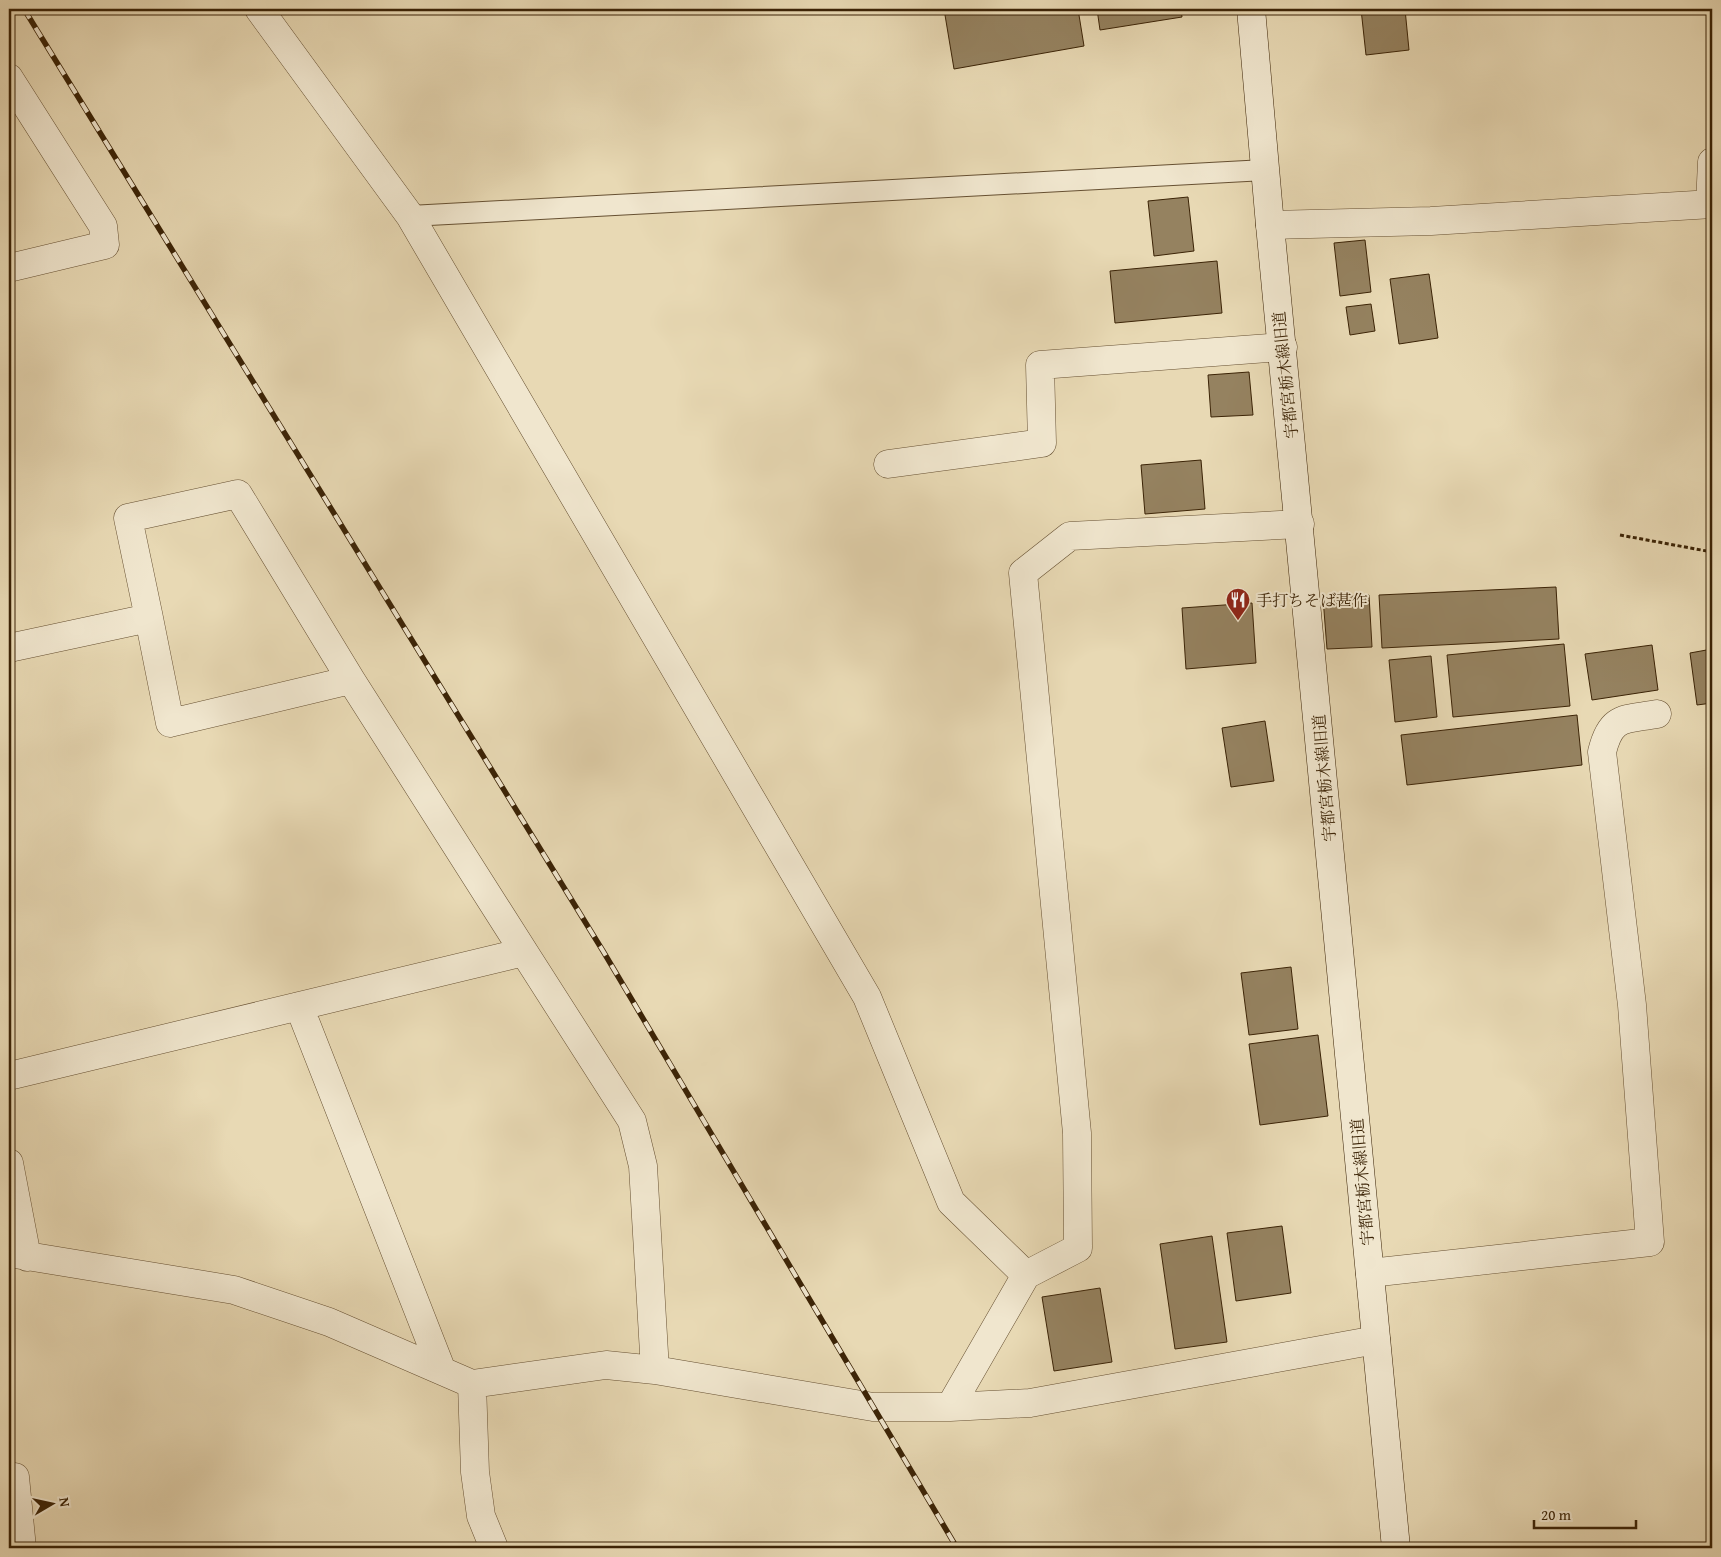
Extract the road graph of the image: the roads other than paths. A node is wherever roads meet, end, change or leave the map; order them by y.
1 (259, 9) edge
2 (1251, 9) edge
3 (9, 78) edge
4 (1712, 162) edge
5 (1265, 170) junction
6 (1711, 204) edge
7 (410, 216) junction
8 (1270, 225) junction
9 (9, 268) edge
10 (1283, 347) junction
11 (888, 464) dead end
12 (1300, 524) junction
13 (149, 618) junction
14 (9, 648) edge
15 (351, 680) junction
16 (1657, 714) dead end
17 (524, 952) junction
18 (300, 1006) junction
19 (9, 1076) edge
20 (9, 1163) edge
21 (18, 1255) edge
22 (1370, 1272) junction
23 (1026, 1275) junction
24 (1376, 1340) junction
25 (655, 1370) junction
26 (442, 1371) junction
27 (472, 1384) junction
28 (950, 1407) junction
29 (9, 1479) edge
30 (22, 1548) edge
31 (494, 1548) edge
32 (1396, 1548) edge

1 - 7 street
2 - 5 street, 宇都宮栃木線旧道
3 - 9 street
4 - 6 street
5 - 7 lane
5 - 8 street, 宇都宮栃木線旧道
6 - 8 street
7 - 23 street
8 - 10 street, 宇都宮栃木線旧道
10 - 11 street
10 - 12 street, 宇都宮栃木線旧道
12 - 22 street, 宇都宮栃木線旧道
12 - 23 street
13 - 14 street
13 - 15 street
13 - 15 street
15 - 17 street
16 - 22 street
17 - 18 street
17 - 25 street
18 - 19 street
18 - 26 street
20 - 21 street
21 - 26 street
22 - 24 street, 宇都宮栃木線旧道
23 - 28 street
24 - 28 street
24 - 32 street, 宇都宮栃木線旧道
25 - 27 street
25 - 28 street
26 - 27 street
27 - 31 street
29 - 30 street

